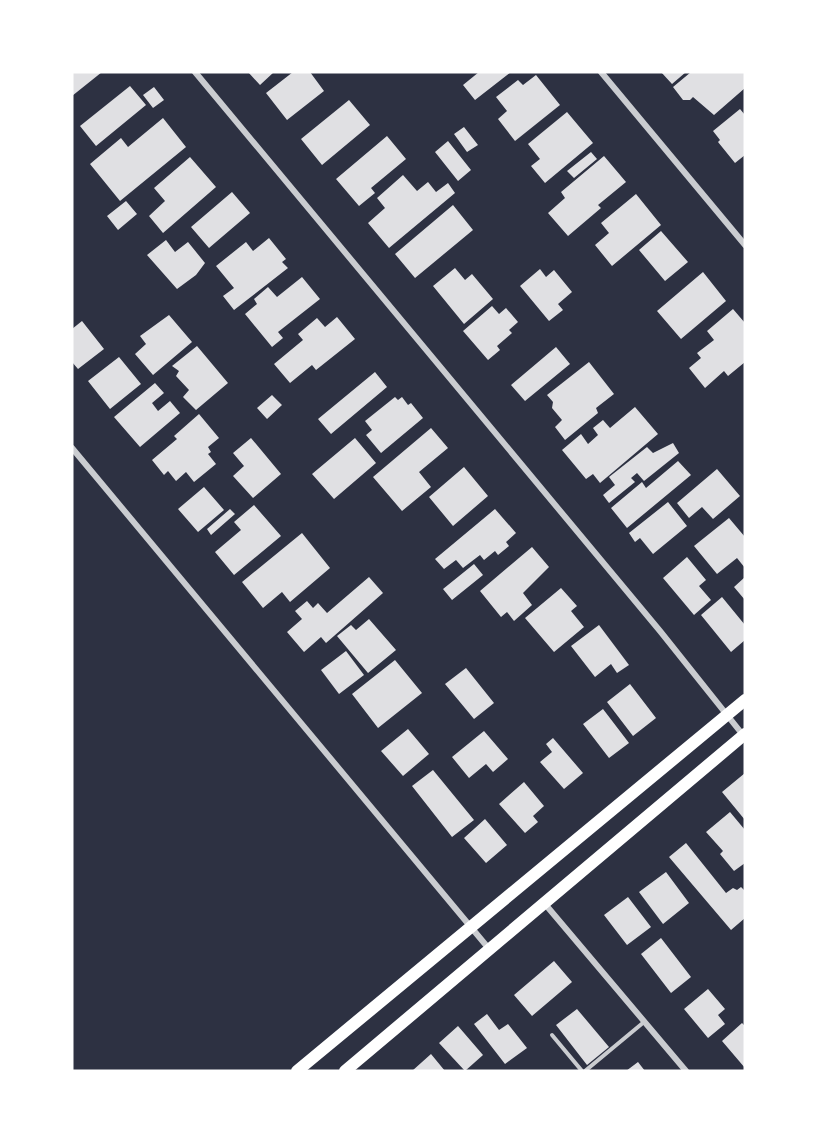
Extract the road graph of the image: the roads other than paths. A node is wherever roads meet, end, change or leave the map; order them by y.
1 (195, 72) edge
2 (601, 72) edge
3 (745, 245) edge
4 (72, 447) edge
5 (745, 700) edge
6 (728, 714) junction
7 (744, 735) edge
8 (545, 904) junction
9 (470, 926) junction
10 (490, 950) junction
11 (644, 1022) junction
12 (552, 1035) dead end
13 (297, 1071) edge
14 (345, 1071) edge
15 (584, 1071) edge
16 (686, 1071) edge

1 - 6 street
2 - 3 street
4 - 9 street
5 - 6 main road
6 - 7 street
6 - 9 main road
7 - 8 main road
8 - 10 main road
8 - 11 street
9 - 10 street
9 - 13 main road
10 - 14 main road
11 - 15 lane
11 - 16 street
12 - 15 lane

